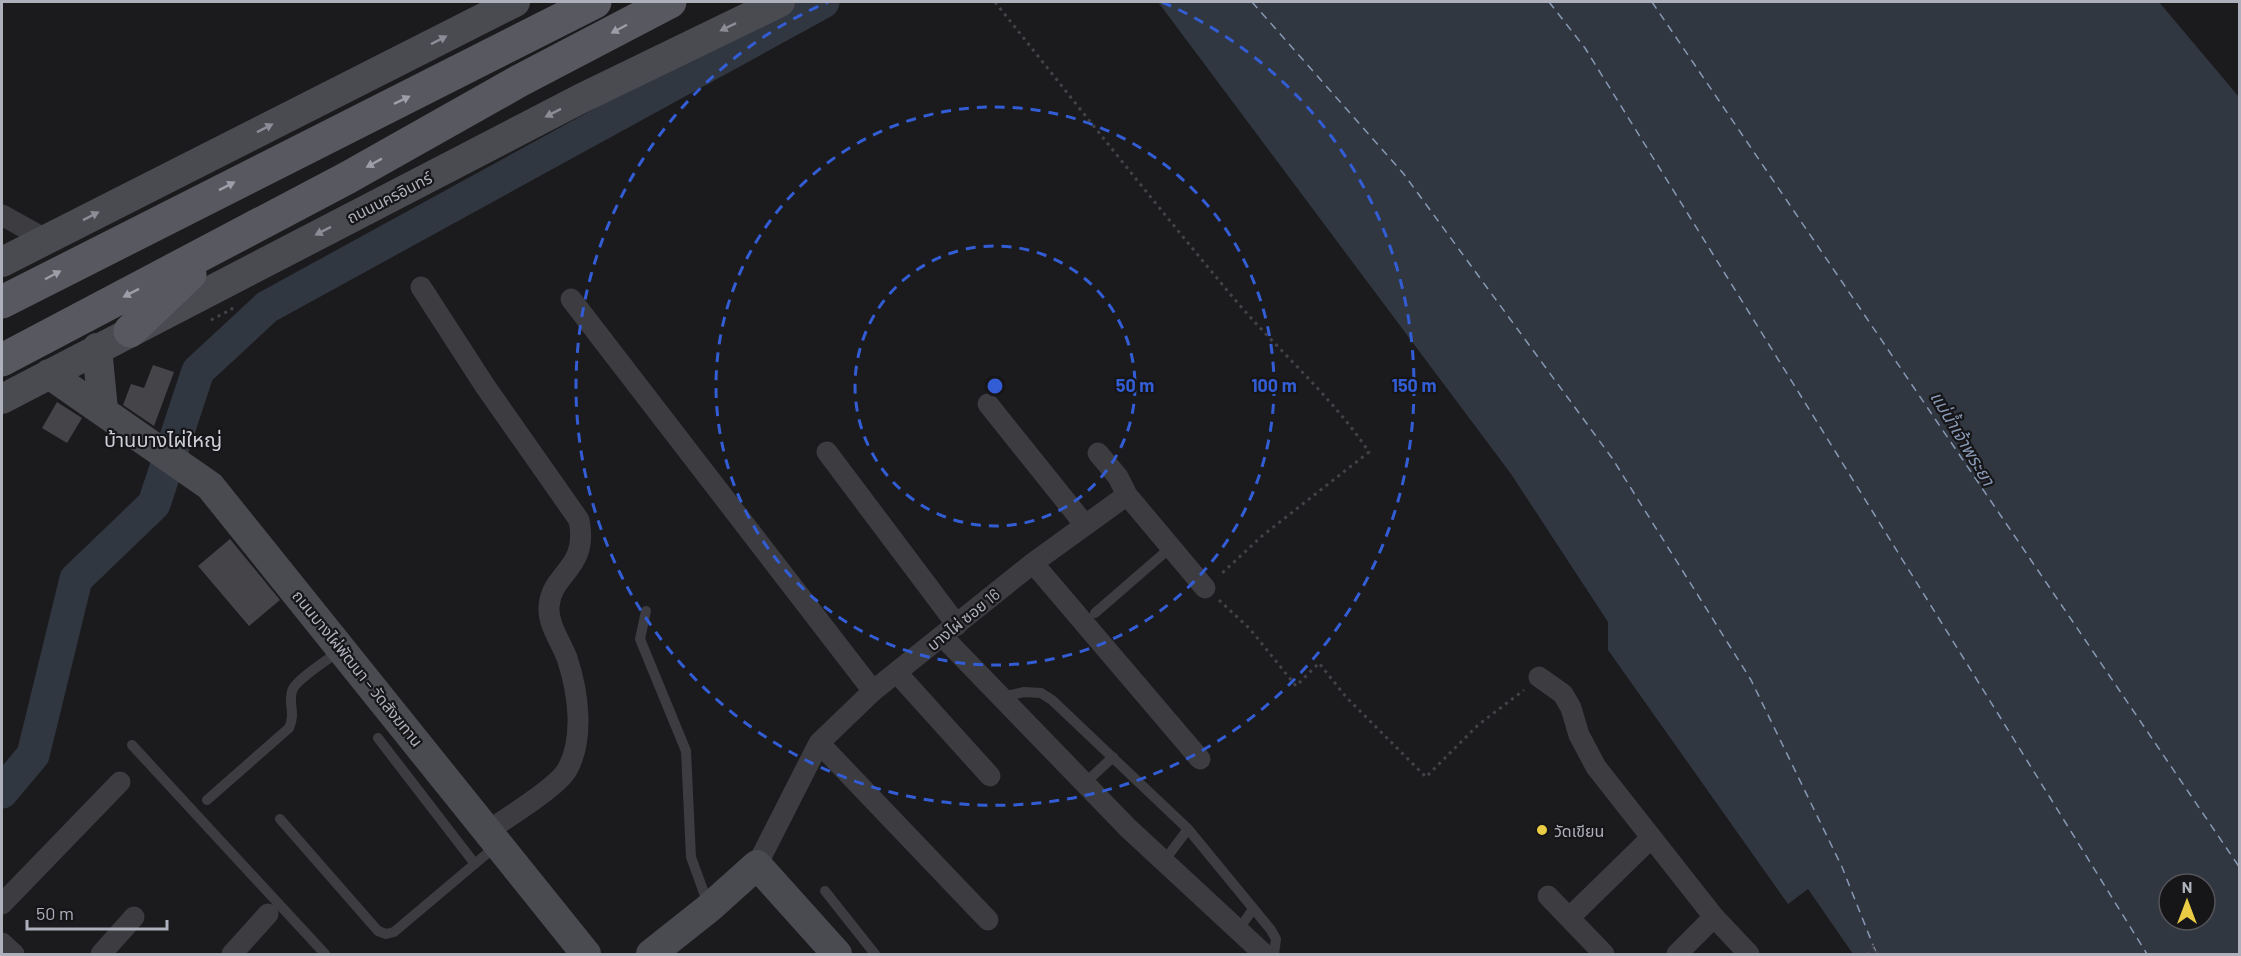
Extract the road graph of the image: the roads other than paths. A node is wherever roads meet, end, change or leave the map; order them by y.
1 (515, 2) edge
2 (595, 2) edge
3 (670, 2) edge
4 (780, 2) edge
5 (2, 215) edge
6 (45, 239) junction
7 (220, 246) junction
8 (2, 262) edge
9 (421, 287) dead end
10 (571, 299) dead end
11 (2, 302) edge
12 (130, 331) junction
13 (97, 348) junction
14 (2, 360) edge
15 (49, 374) junction
16 (2, 399) edge
17 (988, 404) dead end
18 (103, 410) junction
19 (827, 452) dead end
20 (1098, 453) dead end
21 (1127, 495) junction
22 (1085, 525) junction
23 (1170, 548) junction
24 (1033, 563) junction
25 (1205, 588) road end
26 (646, 611) dead end
27 (1095, 614) dead end
28 (950, 631) junction
29 (342, 648) junction
30 (897, 673) junction
31 (1534, 681) road end
32 (873, 691) junction
33 (1001, 697) junction
34 (378, 738) dead end
35 (819, 743) junction
36 (132, 745) dead end
37 (1113, 757) junction
38 (1200, 759) dead end
39 (990, 776) dead end
40 (120, 782) dead end
41 (1085, 783) junction
42 (207, 800) dead end
43 (280, 819) dead end
44 (1188, 829) junction
45 (494, 838) junction
46 (1651, 838) junction
47 (1164, 861) junction
48 (475, 864) junction
49 (756, 865) junction
50 (825, 891) dead end
51 (1548, 896) dead end
52 (2, 904) edge
53 (709, 908) junction
54 (1253, 909) junction
55 (268, 914) dead end
56 (134, 917) dead end
57 (1714, 917) junction
58 (1569, 918) junction
59 (988, 920) dead end
60 (1239, 929) junction
61 (2, 943) edge
62 (1682, 953) edge
63 (14, 954) edge
64 (101, 954) edge
65 (232, 954) edge
66 (325, 954) edge
67 (586, 954) edge
68 (651, 954) edge
69 (837, 954) edge
70 (875, 954) edge
71 (1264, 954) edge
72 (1274, 954) edge
73 (1604, 954) edge
74 (1749, 954) edge

6 -> 1 main road
11 -> 2 main road
3 -> 7 main road
4 -> 12 main road, ถนนนครอินทร์
5 - 6 street
6 - 8 main road
7 - 12 main road
7 -> 14 main road
9 - 45 street
10 - 32 street
12 - 13 main road, ถนนนครอินทร์
13 - 15 main road, ถนนนครอินทร์
13 - 18 main road
15 - 16 main road, ถนนนครอินทร์
15 - 18 main road, ถนนบางไผ่พัฒนา – วัดสังฆทาน
17 - 22 street
18 - 29 main road, ถนนบางไผ่พัฒนา – วัดสังฆทาน
19 - 28 street
20 - 21 street
21 - 22 street, บางไผ่ ซอย 16
21 - 23 street
22 - 24 street, บางไผ่ ซอย 16
23 - 25 street
23 - 27 lane
24 - 28 street, บางไผ่ ซอย 16
24 - 38 street
26 - 53 lane
28 - 30 street, บางไผ่ ซอย 16
28 - 33 street
29 - 42 lane
29 - 45 main road, ถนนบางไผ่พัฒนา – วัดสังฆทาน
30 - 32 street, บางไผ่ ซอย 16
30 - 39 street
31 - 46 street
32 - 35 street, บางไผ่ ซอย 16
33 - 37 lane
33 - 41 street
34 - 48 lane
35 - 49 street, บางไผ่ ซอย 16
35 - 59 street
36 - 66 lane
37 - 41 lane
37 - 44 lane
40 - 52 street
41 - 47 street
43 - 48 lane
44 - 47 lane
44 - 54 lane
45 - 48 lane
45 - 67 main road, ถนนบางไผ่พัฒนา – วัดสังฆทาน
46 - 57 street
46 - 58 street
47 - 60 street
49 - 53 main road
49 - 69 main road
50 - 70 lane
51 - 58 street
53 - 68 main road
54 - 60 lane
54 - 72 lane
55 - 65 street
56 - 64 street
57 - 62 street
57 - 74 street
58 - 73 street
60 - 71 street
61 - 63 street

